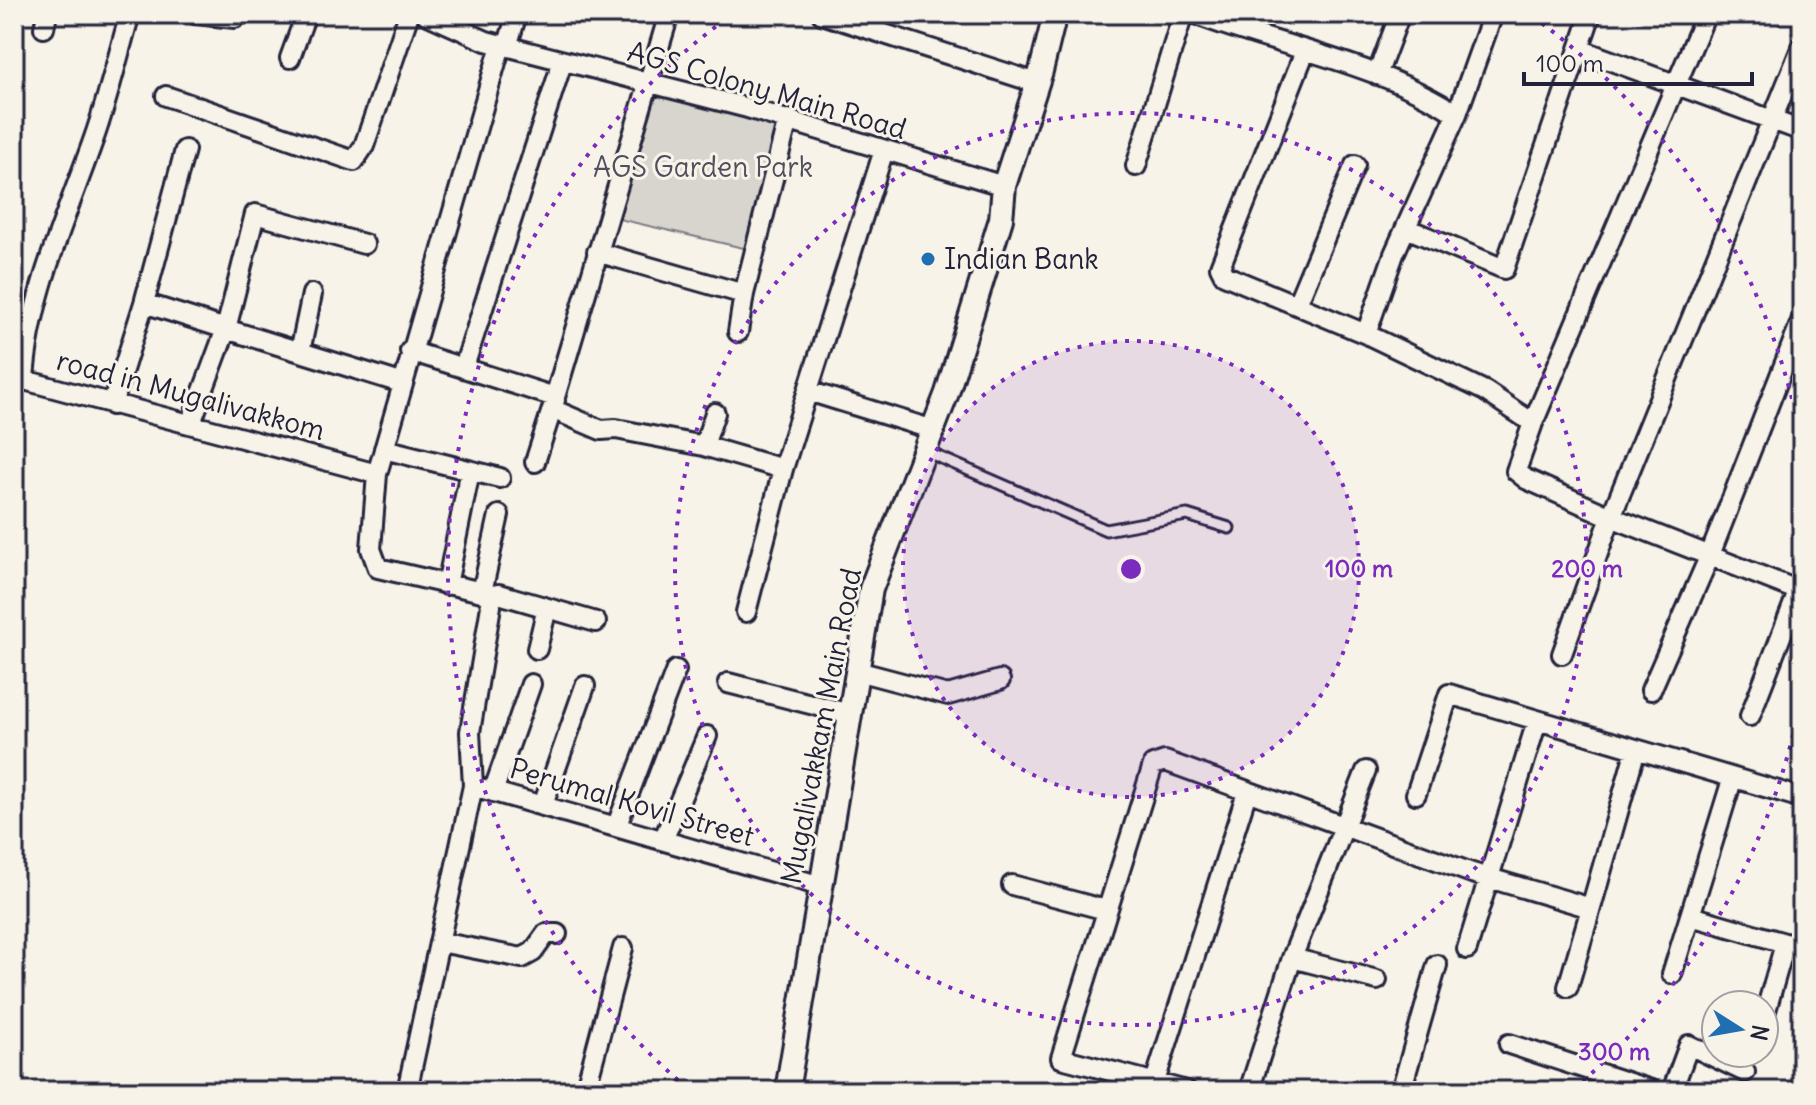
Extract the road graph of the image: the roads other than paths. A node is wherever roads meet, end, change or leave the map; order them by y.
1 (130, 14) edge
2 (195, 14) edge
3 (306, 14) edge
4 (409, 14) edge
5 (426, 14) edge
6 (517, 14) edge
7 (669, 14) edge
8 (822, 14) edge
9 (1183, 14) edge
10 (1194, 14) edge
11 (1400, 14) edge
12 (1493, 14) edge
13 (1591, 14) edge
14 (1706, 14) edge
15 (1051, 15) edge
16 (235, 18) dead end
17 (504, 46) junction
18 (1802, 46) edge
19 (1579, 49) junction
20 (1305, 51) junction
21 (290, 58) dead end
22 (562, 63) junction
23 (1377, 75) junction
24 (648, 83) junction
25 (1037, 83) junction
26 (1677, 83) junction
27 (166, 96) dead end
28 (1457, 114) junction
29 (788, 119) junction
30 (1771, 119) junction
31 (1802, 131) edge
32 (185, 150) dead end
33 (884, 150) junction
34 (1355, 165) dead end
35 (1136, 166) dead end
36 (1004, 186) junction
37 (1406, 228) junction
38 (364, 244) dead end
39 (597, 252) junction
40 (312, 294) dead end
41 (744, 294) junction
42 (144, 303) junction
43 (1297, 304) junction
44 (1802, 319) edge
45 (226, 329) junction
46 (738, 332) dead end
47 (1366, 334) junction
48 (410, 351) junction
49 (300, 352) junction
50 (464, 367) junction
51 (19, 379) edge
52 (401, 383) junction
53 (808, 391) junction
54 (554, 403) junction
55 (112, 405) junction
56 (715, 413) dead end
57 (191, 423) junction
58 (1533, 423) junction
59 (930, 441) junction
60 (704, 446) junction
61 (384, 449) junction
62 (535, 462) dead end
63 (783, 469) junction
64 (470, 471) junction
65 (377, 474) junction
66 (500, 478) dead end
67 (499, 515) dead end
68 (1611, 517) junction
69 (1229, 528) dead end
70 (1710, 555) junction
71 (447, 585) junction
72 (1801, 589) edge
73 (485, 594) junction
74 (547, 608) junction
75 (746, 612) dead end
76 (596, 622) dead end
77 (537, 649) dead end
78 (1562, 654) dead end
79 (676, 670) dead end
80 (857, 671) junction
81 (1000, 680) dead end
82 (728, 683) dead end
83 (531, 684) dead end
84 (585, 686) dead end
85 (1651, 690) dead end
86 (850, 714) junction
87 (1750, 716) dead end
88 (1537, 721) junction
89 (707, 736) dead end
90 (1635, 752) junction
91 (1366, 771) dead end
92 (1732, 780) junction
93 (473, 786) junction
94 (493, 792) junction
95 (1247, 792) junction
96 (1416, 794) dead end
97 (1802, 798) edge
98 (543, 805) junction
99 (617, 825) junction
100 (1344, 826) junction
101 (664, 838) junction
102 (1486, 878) junction
103 (1012, 885) dead end
104 (821, 886) junction
105 (1591, 908) junction
106 (1106, 910) junction
107 (1691, 916) junction
108 (557, 934) dead end
109 (440, 942) junction
110 (1793, 946) edge
111 (623, 948) dead end
112 (1467, 949) dead end
113 (1292, 958) junction
114 (1437, 965) dead end
115 (1672, 974) dead end
116 (1377, 980) dead end
117 (1568, 987) dead end
118 (1775, 989) edge
119 (1509, 1044) dead end
120 (1745, 1072) dead end
121 (1153, 1087) edge
122 (407, 1091) edge
123 (585, 1091) edge
124 (787, 1091) edge
125 (1187, 1091) edge
126 (1249, 1091) edge
127 (1401, 1091) edge
128 (1654, 1091) edge
129 (1672, 1091) edge

1 - 51 street, road in Mugalivakkom
2 - 16 street
3 - 21 street
4 - 27 street
5 - 17 street, AGS Colony Main Road
6 - 17 street
7 - 24 street
8 - 25 street
9 - 35 street
10 - 20 street
11 - 23 street
12 - 28 street
13 - 19 street
14 - 26 street
15 - 25 street, Mugalivakkam Main Road
17 - 22 street, AGS Colony Main Road
17 - 48 street
18 - 30 street
19 - 26 street
19 - 37 street
20 - 23 street
20 - 43 street
22 - 24 street, AGS Colony Main Road
22 - 50 street
23 - 28 street
24 - 29 street, AGS Colony Main Road
24 - 39 street
25 - 36 street, Mugalivakkam Main Road
26 - 30 street
26 - 58 street
28 - 37 street
29 - 33 street, AGS Colony Main Road
29 - 41 street
30 - 31 street
30 - 68 street
32 - 42 street
33 - 36 street, AGS Colony Main Road
33 - 53 street
34 - 43 street
36 - 59 street, Mugalivakkam Main Road
37 - 47 street
38 - 45 street
39 - 41 street
39 - 54 street
40 - 49 street
41 - 46 street
42 - 45 street
42 - 55 street
43 - 47 street
44 - 70 street
45 - 49 street
45 - 57 street
47 - 58 street
48 - 50 street
48 - 52 street
49 - 52 street
50 - 54 street
51 - 55 street, road in Mugalivakkom
52 - 61 street
53 - 59 street
53 - 63 street
54 - 60 street
54 - 62 street
55 - 57 street, road in Mugalivakkom
56 - 60 street
57 - 65 street, road in Mugalivakkom
58 - 68 street
59 - 69 lane
59 - 80 street, Mugalivakkam Main Road
60 - 63 street
61 - 64 street
61 - 65 street
63 - 75 street
64 - 66 street
64 - 71 street
65 - 71 street
67 - 73 street
68 - 70 street
68 - 78 street
70 - 72 street
70 - 85 street
71 - 73 street
72 - 87 street
73 - 74 street
73 - 93 street
74 - 76 street
74 - 77 street
79 - 99 street
80 - 81 street
80 - 86 street, Mugalivakkam Main Road
82 - 86 street
83 - 94 street
84 - 98 street
86 - 104 street, Mugalivakkam Main Road
88 - 90 street
88 - 96 street
88 - 102 street
89 - 101 street
90 - 92 street
90 - 105 street
91 - 100 street
92 - 97 street
92 - 107 street
93 - 94 street, Perumal Kovil Street
93 - 109 street
94 - 98 street, Perumal Kovil Street
95 - 100 street
95 - 106 street
95 - 121 street
98 - 99 street, Perumal Kovil Street
99 - 101 street, Perumal Kovil Street
100 - 102 street
100 - 113 street
101 - 104 street, Perumal Kovil Street
102 - 105 street
102 - 112 street
103 - 106 street
104 - 124 street, Mugalivakkam Main Road
105 - 117 street
106 - 121 street
107 - 110 street
107 - 115 street
108 - 109 street
109 - 122 street
110 - 118 street
111 - 123 street
113 - 116 street
113 - 126 street
114 - 127 street
119 - 128 street
120 - 129 street
121 - 125 street

